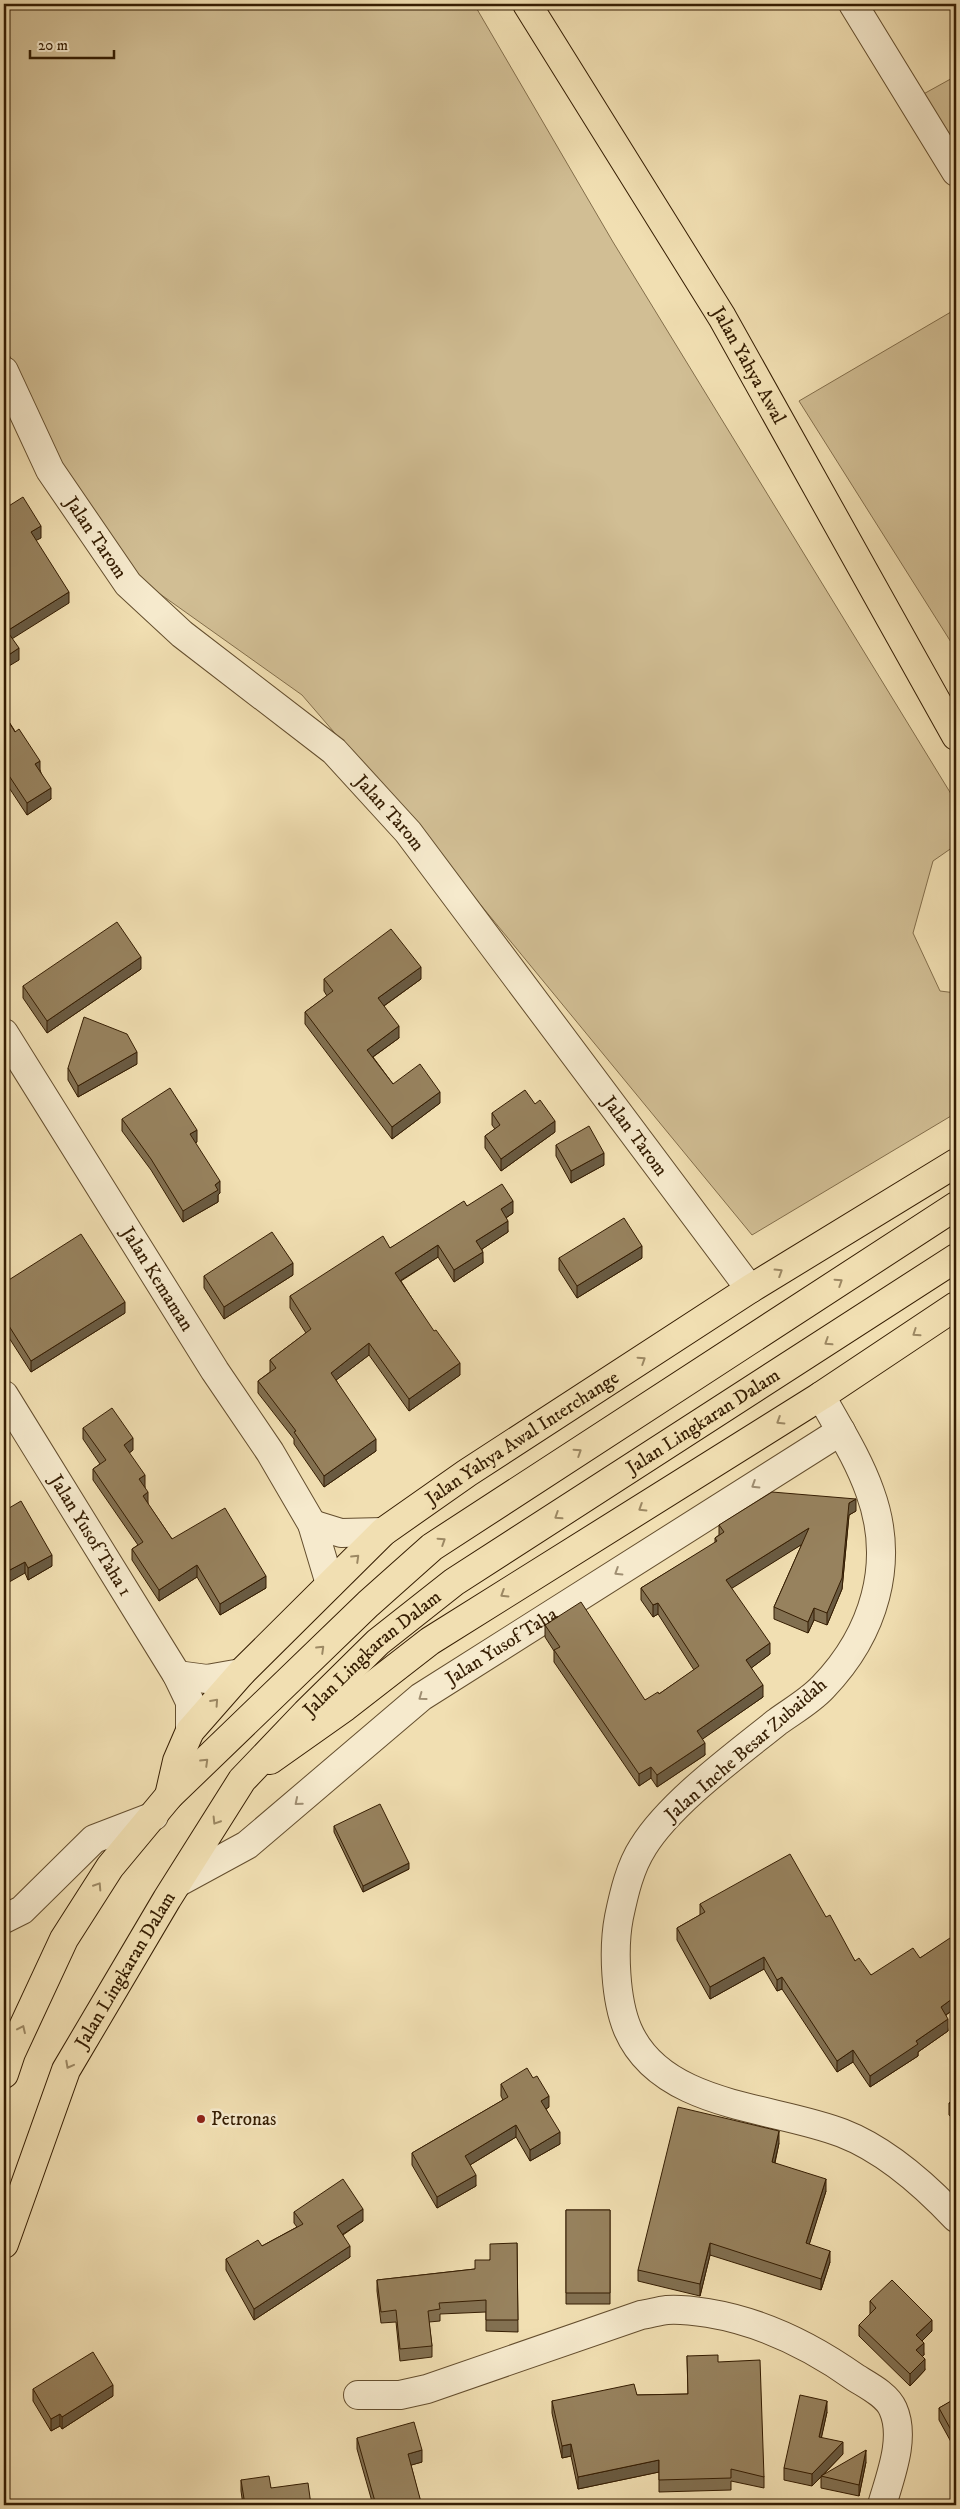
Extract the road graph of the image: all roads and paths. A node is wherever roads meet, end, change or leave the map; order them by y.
1 (527, 4) edge
2 (853, 4) edge
3 (956, 172) edge
4 (4, 371) edge
5 (955, 734) edge
6 (4, 1033) edge
7 (956, 1156) edge
8 (956, 1162) edge
9 (929, 1179) junction
10 (956, 1206) edge
11 (956, 1258) edge
12 (750, 1290) junction
13 (956, 1306) edge
14 (4, 1396) edge
15 (821, 1396) junction
16 (841, 1431) junction
17 (312, 1524) junction
18 (383, 1532) junction
19 (330, 1584) junction
20 (241, 1673) junction
21 (177, 1675) junction
22 (190, 1731) junction
23 (242, 1780) junction
24 (162, 1806) junction
25 (179, 1882) junction
26 (4, 1919) edge
27 (4, 2074) edge
28 (956, 2218) edge
29 (4, 2244) edge
30 (358, 2394) dead end
31 (882, 2505) edge

1 - 5 main road, Jalan Yahya Awal
2 - 3 street
4 - 12 street, Jalan Tarom
6 - 17 street, Jalan Kemaman
7 - 9 main road
8 - 9 main road, Jalan Yahya Awal Interchange
12 -> 9 main road, Jalan Yahya Awal Interchange
24 -> 10 main road, Jalan Lingkaran Dalam
11 -> 23 main road, Jalan Lingkaran Dalam
18 -> 12 main road, Jalan Yahya Awal Interchange
13 -> 15 main road
14 - 21 street, Jalan Yusof Taha 1
15 - 16 street, Jalan Inche Besar Zubaidah
15 -> 23 main road
16 -> 25 street, Jalan Yusof Taha
16 - 28 street, Jalan Inche Besar Zubaidah
17 - 18 street
17 - 19 street, Jalan Kemaman
19 -> 18 main road, Jalan Yahya Awal Interchange
19 - 20 main road, Jalan Yahya Awal Interchange
20 - 21 street
22 -> 20 main road, Jalan Yahya Awal Interchange
21 - 22 street, Jalan Yusof Taha 1
22 - 24 main road, Jalan Yahya Awal Interchange
23 -> 25 main road, Jalan Lingkaran Dalam
24 - 26 street
27 -> 24 main road, Jalan Lingkaran Dalam
25 -> 29 main road, Jalan Lingkaran Dalam
30 - 31 street

